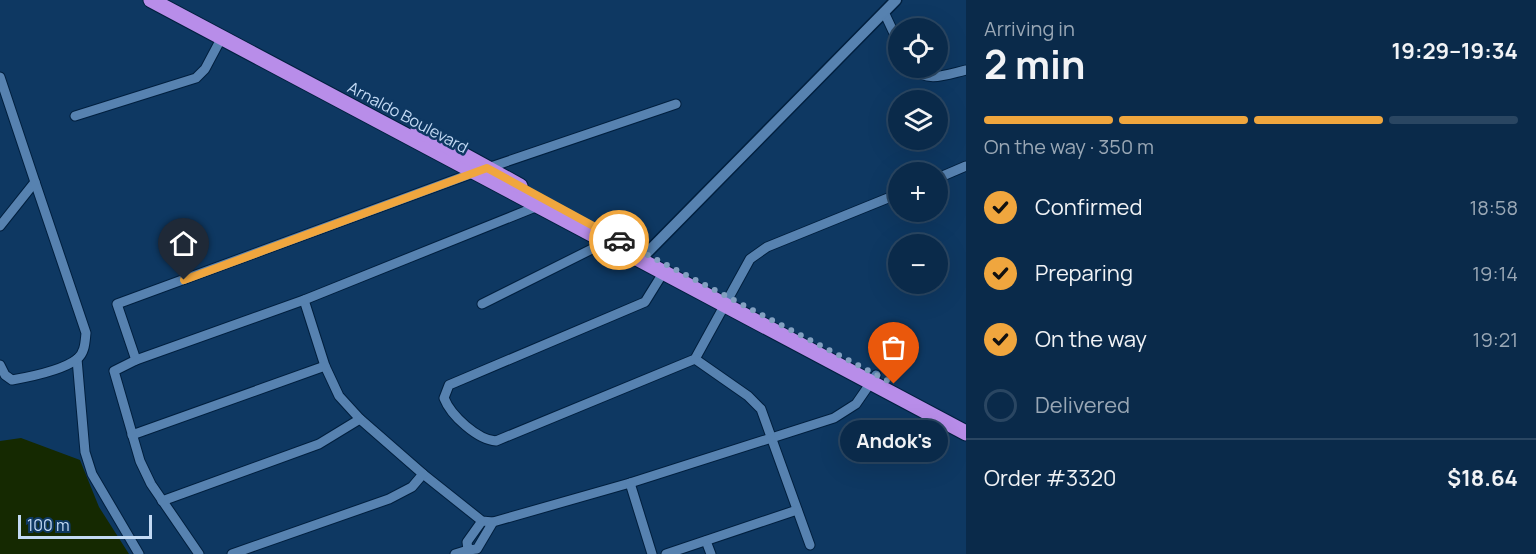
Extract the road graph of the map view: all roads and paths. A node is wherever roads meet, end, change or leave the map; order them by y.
1 (151, 0) edge
2 (896, 0) edge
3 (175, 5) edge
4 (884, 12) junction
5 (888, 21) edge
6 (222, 38) junction
7 (253, 49) junction
8 (966, 70) edge
9 (948, 74) edge
10 (0, 77) edge
11 (676, 104) dead end
12 (75, 116) dead end
13 (966, 166) edge
14 (480, 171) junction
15 (948, 174) edge
16 (35, 182) junction
17 (888, 198) edge
18 (538, 206) junction
19 (563, 215) junction
20 (0, 226) edge
21 (606, 242) junction
22 (642, 257) junction
23 (663, 273) junction
24 (304, 300) junction
25 (725, 302) junction
26 (482, 304) dead end
27 (77, 359) junction
28 (695, 359) junction
29 (136, 360) junction
30 (0, 365) edge
31 (324, 366) junction
32 (874, 379) junction
33 (360, 419) junction
34 (966, 422) edge
35 (966, 433) edge
36 (132, 435) junction
37 (773, 438) junction
38 (423, 474) junction
39 (630, 483) junction
40 (162, 501) junction
41 (797, 510) junction
42 (482, 521) junction
43 (493, 522) junction
44 (706, 541) junction
45 (810, 545) dead end
46 (468, 552) edge
47 (139, 554) edge
48 (199, 554) edge
49 (232, 554) edge
50 (455, 554) edge
51 (652, 554) edge
52 (666, 554) edge
53 (711, 554) edge

1 - 3 highway, Arnaldo Boulevard
2 - 4 street
3 - 6 highway, Arnaldo Boulevard
3 - 7 highway, Arnaldo Boulevard
4 - 5 street
4 - 22 street
6 - 7 highway, Arnaldo Boulevard
6 - 12 street
7 - 14 highway, Arnaldo Boulevard
8 - 9 street
10 - 16 street
11 - 14 street
13 - 15 street
14 - 18 highway, Arnaldo Boulevard
14 - 19 highway, Arnaldo Boulevard
14 - 29 street
16 - 20 street
16 - 27 street
17 - 25 street
18 - 19 highway, Arnaldo Boulevard
18 - 24 street
19 - 21 highway, Arnaldo Boulevard
19 - 22 highway, Arnaldo Boulevard
21 - 22 highway, Arnaldo Boulevard
21 - 26 street
22 - 23 highway, Arnaldo Boulevard
22 - 25 highway, Arnaldo Boulevard
23 - 25 highway, Arnaldo Boulevard
23 - 28 street
24 - 29 street
24 - 31 street
25 - 28 street
25 - 32 highway, Arnaldo Boulevard
27 - 30 street
27 - 47 street
28 - 37 street
29 - 36 street
31 - 33 street
31 - 36 street
32 - 34 highway, Arnaldo Boulevard
32 - 35 highway, Arnaldo Boulevard
32 - 37 street
33 - 38 street
33 - 40 street
36 - 40 street
37 - 39 street
37 - 41 street
38 - 42 street
38 - 49 street
39 - 43 street
39 - 51 street
40 - 48 street
41 - 44 street
41 - 45 street
42 - 43 street
42 - 46 street
43 - 46 street
44 - 52 street
44 - 53 street
46 - 50 street

